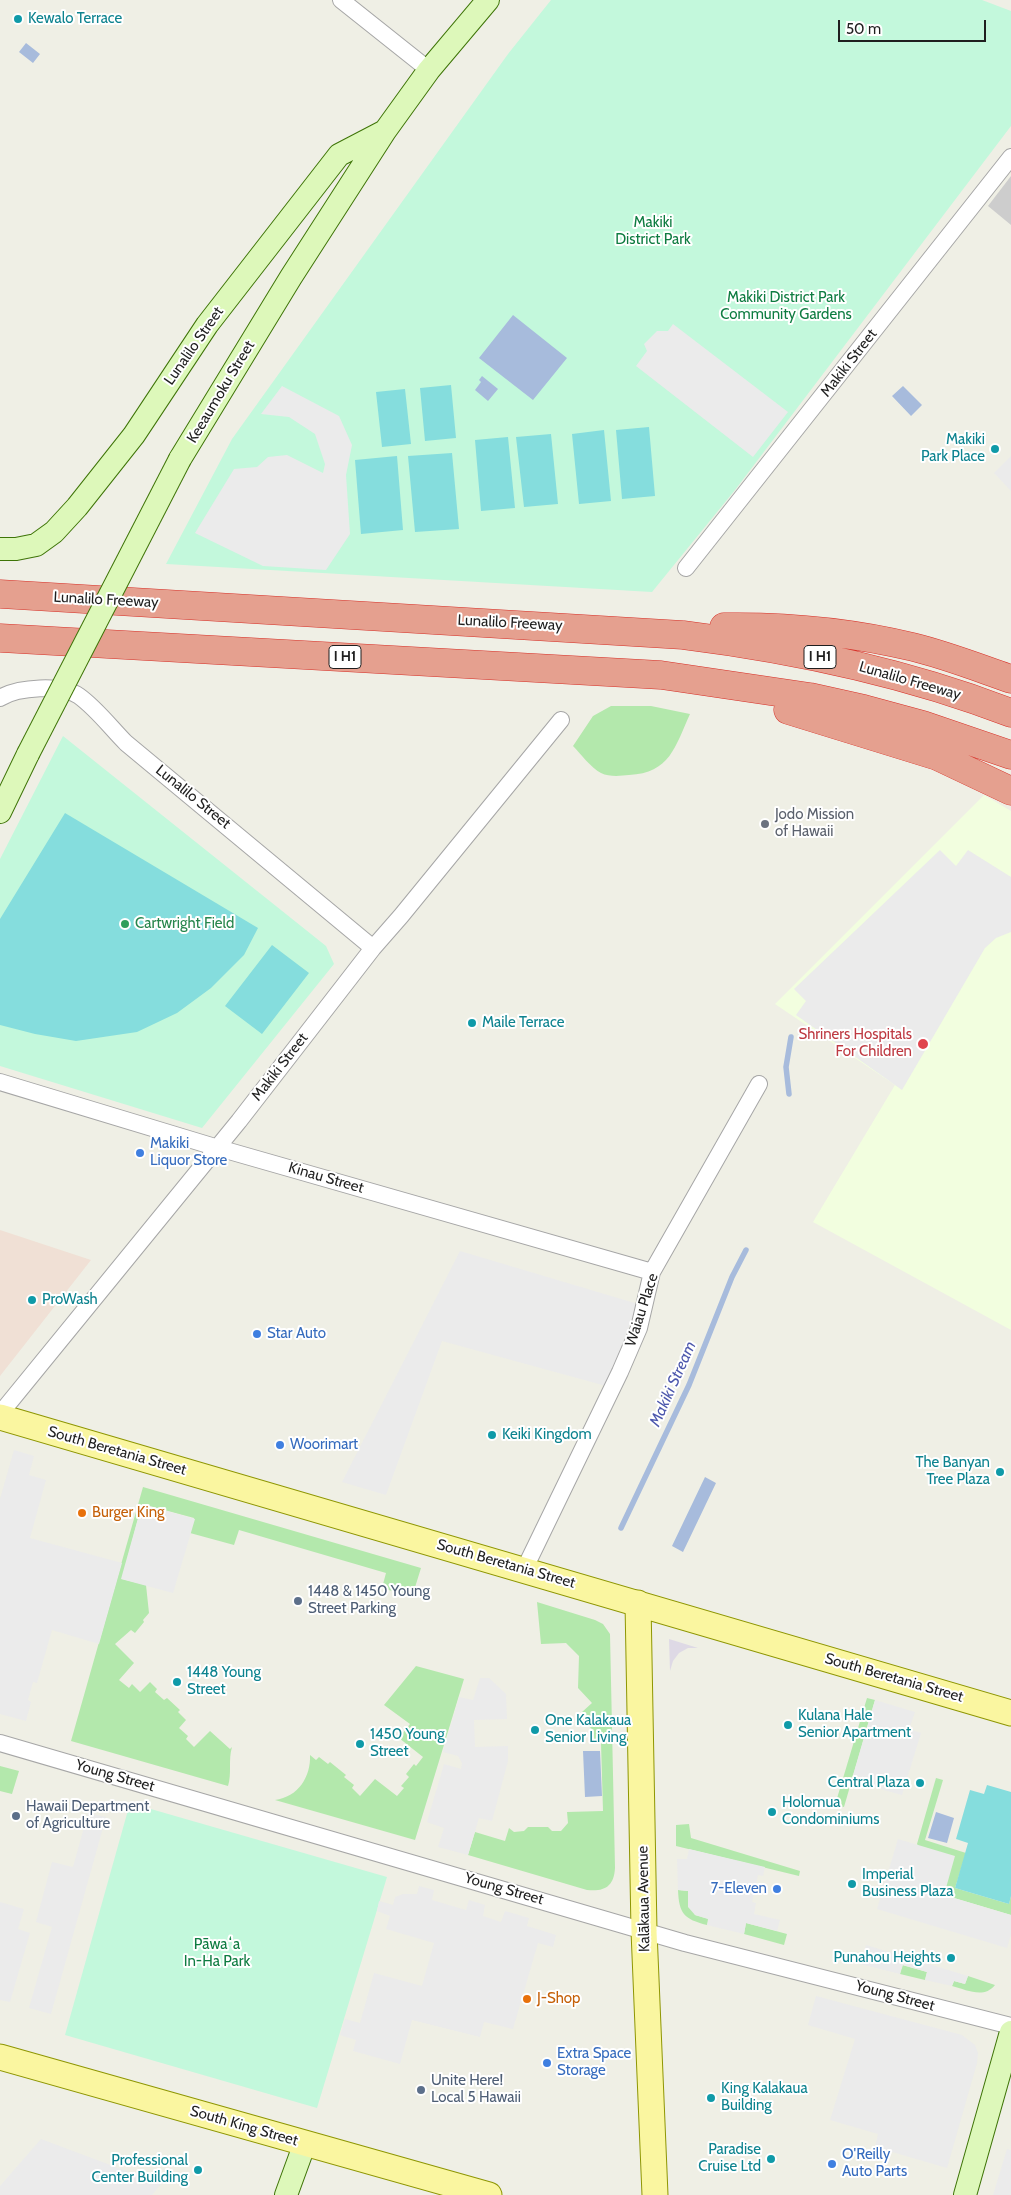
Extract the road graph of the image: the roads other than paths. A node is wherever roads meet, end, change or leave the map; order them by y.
1 (341, 0) edge
2 (488, 0) edge
3 (429, 70) junction
4 (385, 131) junction
5 (1011, 157) edge
6 (261, 256) junction
7 (291, 277) junction
8 (0, 549) edge
9 (686, 568) dead end
10 (0, 594) edge
11 (623, 630) junction
12 (0, 640) edge
13 (661, 675) junction
14 (1011, 679) edge
15 (0, 698) edge
16 (1011, 713) edge
17 (561, 720) dead end
18 (1011, 755) edge
19 (1011, 791) edge
20 (0, 812) edge
21 (373, 948) junction
22 (0, 1082) edge
23 (759, 1084) dead end
24 (215, 1148) junction
25 (652, 1272) junction
26 (0, 1416) edge
27 (524, 1570) junction
28 (638, 1603) junction
29 (1011, 1713) edge
30 (0, 1743) edge
31 (644, 1931) junction
32 (1011, 2026) edge
33 (1011, 2032) edge
34 (0, 2057) edge
35 (305, 2143) junction
36 (286, 2195) edge
37 (489, 2195) edge
38 (655, 2195) edge
39 (965, 2195) edge

1 - 3 street
2 - 3 main road, Keeaumoku Street
3 - 4 main road, Keeaumoku Street
4 - 6 main road, Lunalilo Street
4 - 7 main road, Keeaumoku Street
5 - 9 street, Makiki Street
6 - 7 main road
6 - 8 main road, Lunalilo Street
7 - 20 main road, Keeaumoku Street, bridge
10 - 11 highway, Lunalilo Freeway / I H1
11 - 14 highway
11 - 16 highway, Lunalilo Freeway / I H1
12 - 13 highway, I H1
13 - 18 highway, I H1
13 - 19 highway
15 - 21 street, Lunalilo Street
17 - 21 street, Makiki Street
21 - 24 street, Makiki Street
22 - 24 street, Kinau Street
23 - 25 street, Waiau Place
24 - 25 street, Kinau Street
24 - 26 street, Makiki Street
25 - 27 street, Waiau Place
26 - 27 main road, South Beretania Street
27 - 28 main road, South Beretania Street
28 - 29 main road, South Beretania Street
28 - 31 main road, Kalākaua Avenue
30 - 31 street, Young Street
31 - 32 street, Young Street
31 - 38 main road, Kalākaua Avenue
33 - 39 main road
34 - 35 main road, South King Street
35 - 36 main road
35 - 37 main road, South King Street

